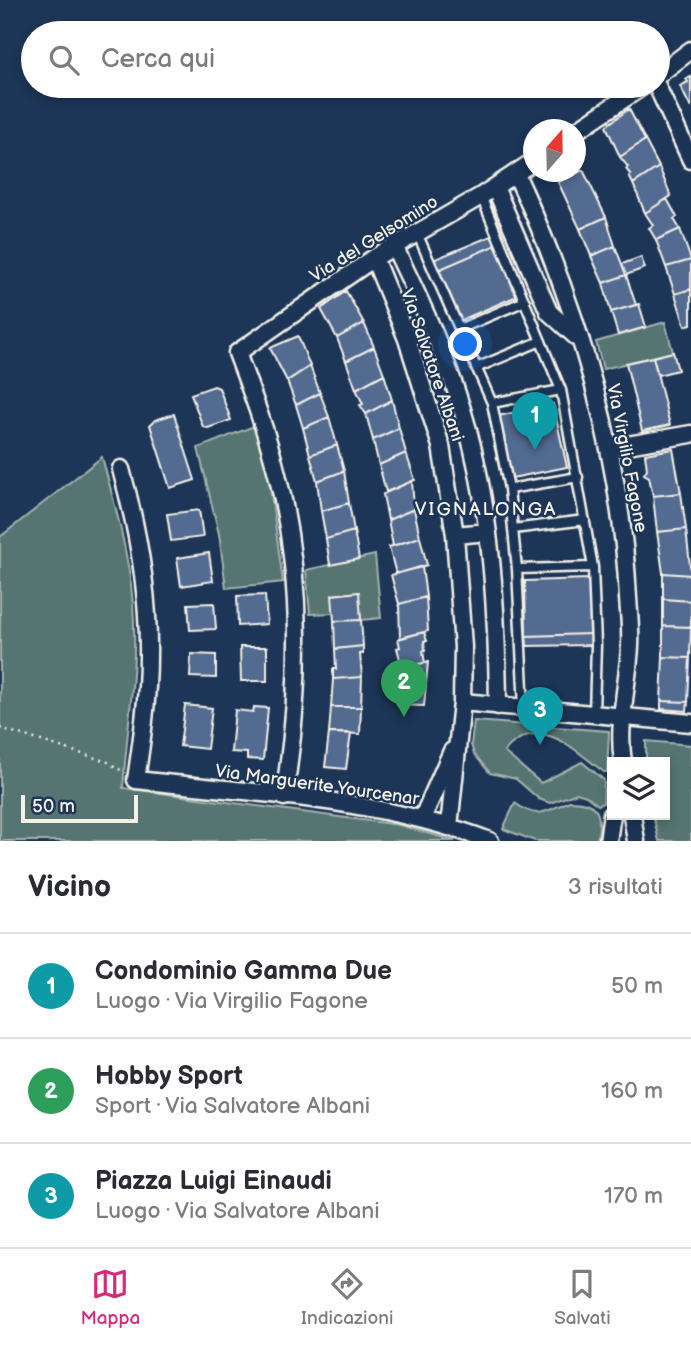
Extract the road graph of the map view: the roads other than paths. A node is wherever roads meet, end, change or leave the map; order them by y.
1 (691, 50) edge
2 (670, 66) edge
3 (625, 98) edge
4 (662, 98) edge
5 (586, 124) edge
6 (691, 160) edge
7 (523, 169) edge
8 (516, 174) junction
9 (488, 191) junction
10 (417, 233) junction
11 (394, 246) junction
12 (374, 258) junction
13 (524, 301) junction
14 (459, 329) junction
15 (541, 341) junction
16 (583, 343) junction
17 (476, 368) junction
18 (452, 379) junction
19 (423, 386) junction
20 (561, 390) junction
21 (492, 403) junction
22 (691, 433) edge
23 (610, 448) junction
24 (121, 469) dead end
25 (578, 477) junction
26 (509, 489) junction
27 (585, 520) junction
28 (513, 528) junction
29 (488, 532) junction
30 (455, 535) junction
31 (593, 567) junction
32 (517, 569) junction
33 (462, 702) junction
34 (498, 706) junction
35 (524, 708) junction
36 (594, 714) junction
37 (624, 718) junction
38 (691, 723) edge
39 (458, 736) junction
40 (622, 757) edge
41 (284, 797) junction
42 (422, 819) junction
43 (611, 820) edge
44 (633, 820) edge
45 (449, 827) junction
46 (490, 841) edge
47 (608, 841) edge
48 (636, 841) edge

1 - 2 street
3 - 5 street
4 - 6 street
7 - 8 street, Via del Gelsomino
8 - 9 street, Via del Gelsomino
8 - 16 street, Via Virgilio Fagone
9 - 10 street, Via del Gelsomino
9 - 13 lane
9 - 16 street
10 - 11 street, Via del Gelsomino
10 - 14 lane
11 - 12 street, Via del Gelsomino
11 - 18 street
12 - 19 street, Via Salvatore Albani
12 - 41 street, Via del Gelsomino
13 - 14 lane
13 - 15 lane
14 - 17 lane
15 - 17 lane
15 - 20 lane
16 - 23 street, Via Virgilio Fagone
17 - 21 lane
18 - 19 street
18 - 29 street
19 - 30 street, Via Salvatore Albani
20 - 21 lane
20 - 25 lane
21 - 26 lane
22 - 23 street
23 - 37 street, Via Virgilio Fagone
24 - 41 street, Via Marguerite Yourcenar
25 - 26 lane
25 - 27 lane
26 - 28 lane
27 - 28 lane
27 - 31 lane
28 - 32 lane
29 - 30 street
29 - 34 street
30 - 33 street, Via Salvatore Albani
31 - 32 lane
31 - 36 lane
32 - 35 lane
33 - 34 street
33 - 39 street, Via Salvatore Albani
34 - 35 street
35 - 36 street
36 - 37 street
37 - 38 street
37 - 40 street, Via Virgilio Fagone
39 - 42 street
39 - 45 street, Via Salvatore Albani
41 - 42 street, Via Marguerite Yourcenar
42 - 45 street, Via Marguerite Yourcenar
43 - 47 street
44 - 48 street
45 - 46 street, Via Marguerite Yourcenar

